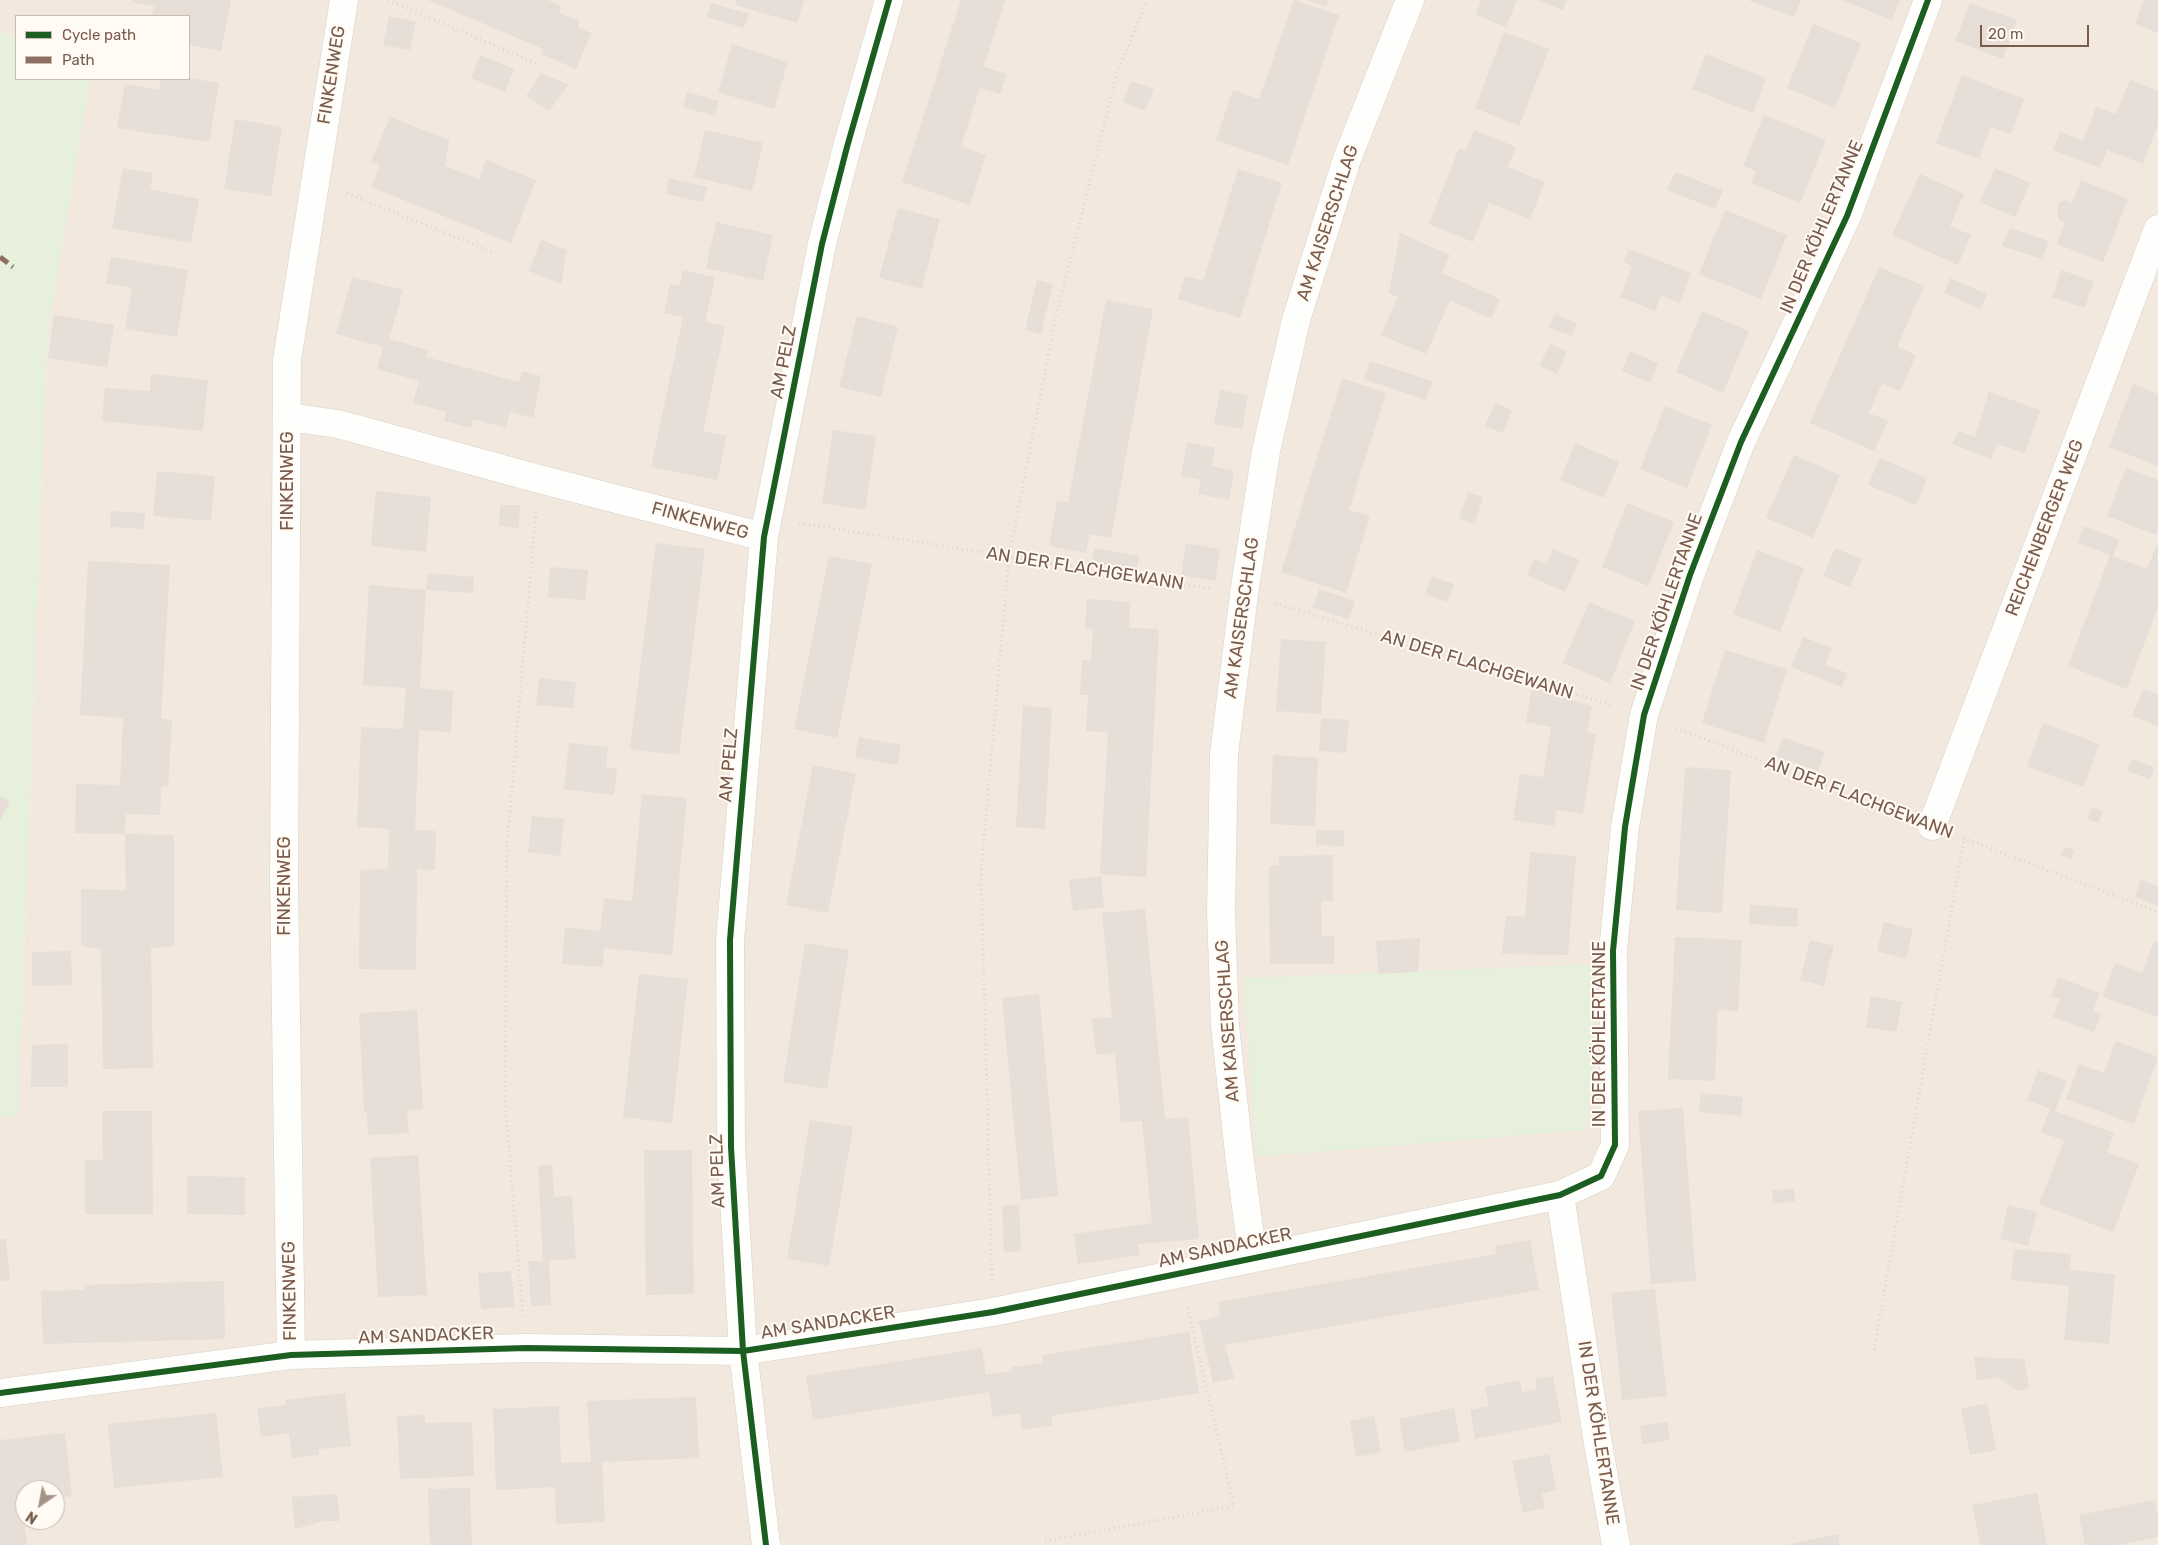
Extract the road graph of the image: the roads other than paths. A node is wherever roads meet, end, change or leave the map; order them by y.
1 (344, 0) edge
2 (889, 0) edge
3 (1410, 0) edge
4 (1928, 0) edge
5 (2158, 229) edge
6 (288, 417) junction
7 (766, 528) junction
8 (1932, 826) road end
9 (1560, 1195) junction
10 (1253, 1258) junction
11 (743, 1351) junction
12 (291, 1355) junction
13 (0, 1393) edge
14 (766, 1545) edge
15 (1616, 1545) edge

1 - 6 street, FINKENWEG
2 - 7 street, AM PELZ
3 - 10 street, AM KAISERSCHLAG
4 - 9 street, IN DER KÖHLERTANNE
5 - 8 street, REICHENBERGER WEG
6 - 7 street, FINKENWEG
6 - 12 street, FINKENWEG
7 - 11 street, AM PELZ
9 - 10 street, AM SANDACKER
9 - 15 street, IN DER KÖHLERTANNE
10 - 11 street, AM SANDACKER
11 - 12 street, AM SANDACKER
11 - 14 street, AM PELZ
12 - 13 street, AM SANDACKER

